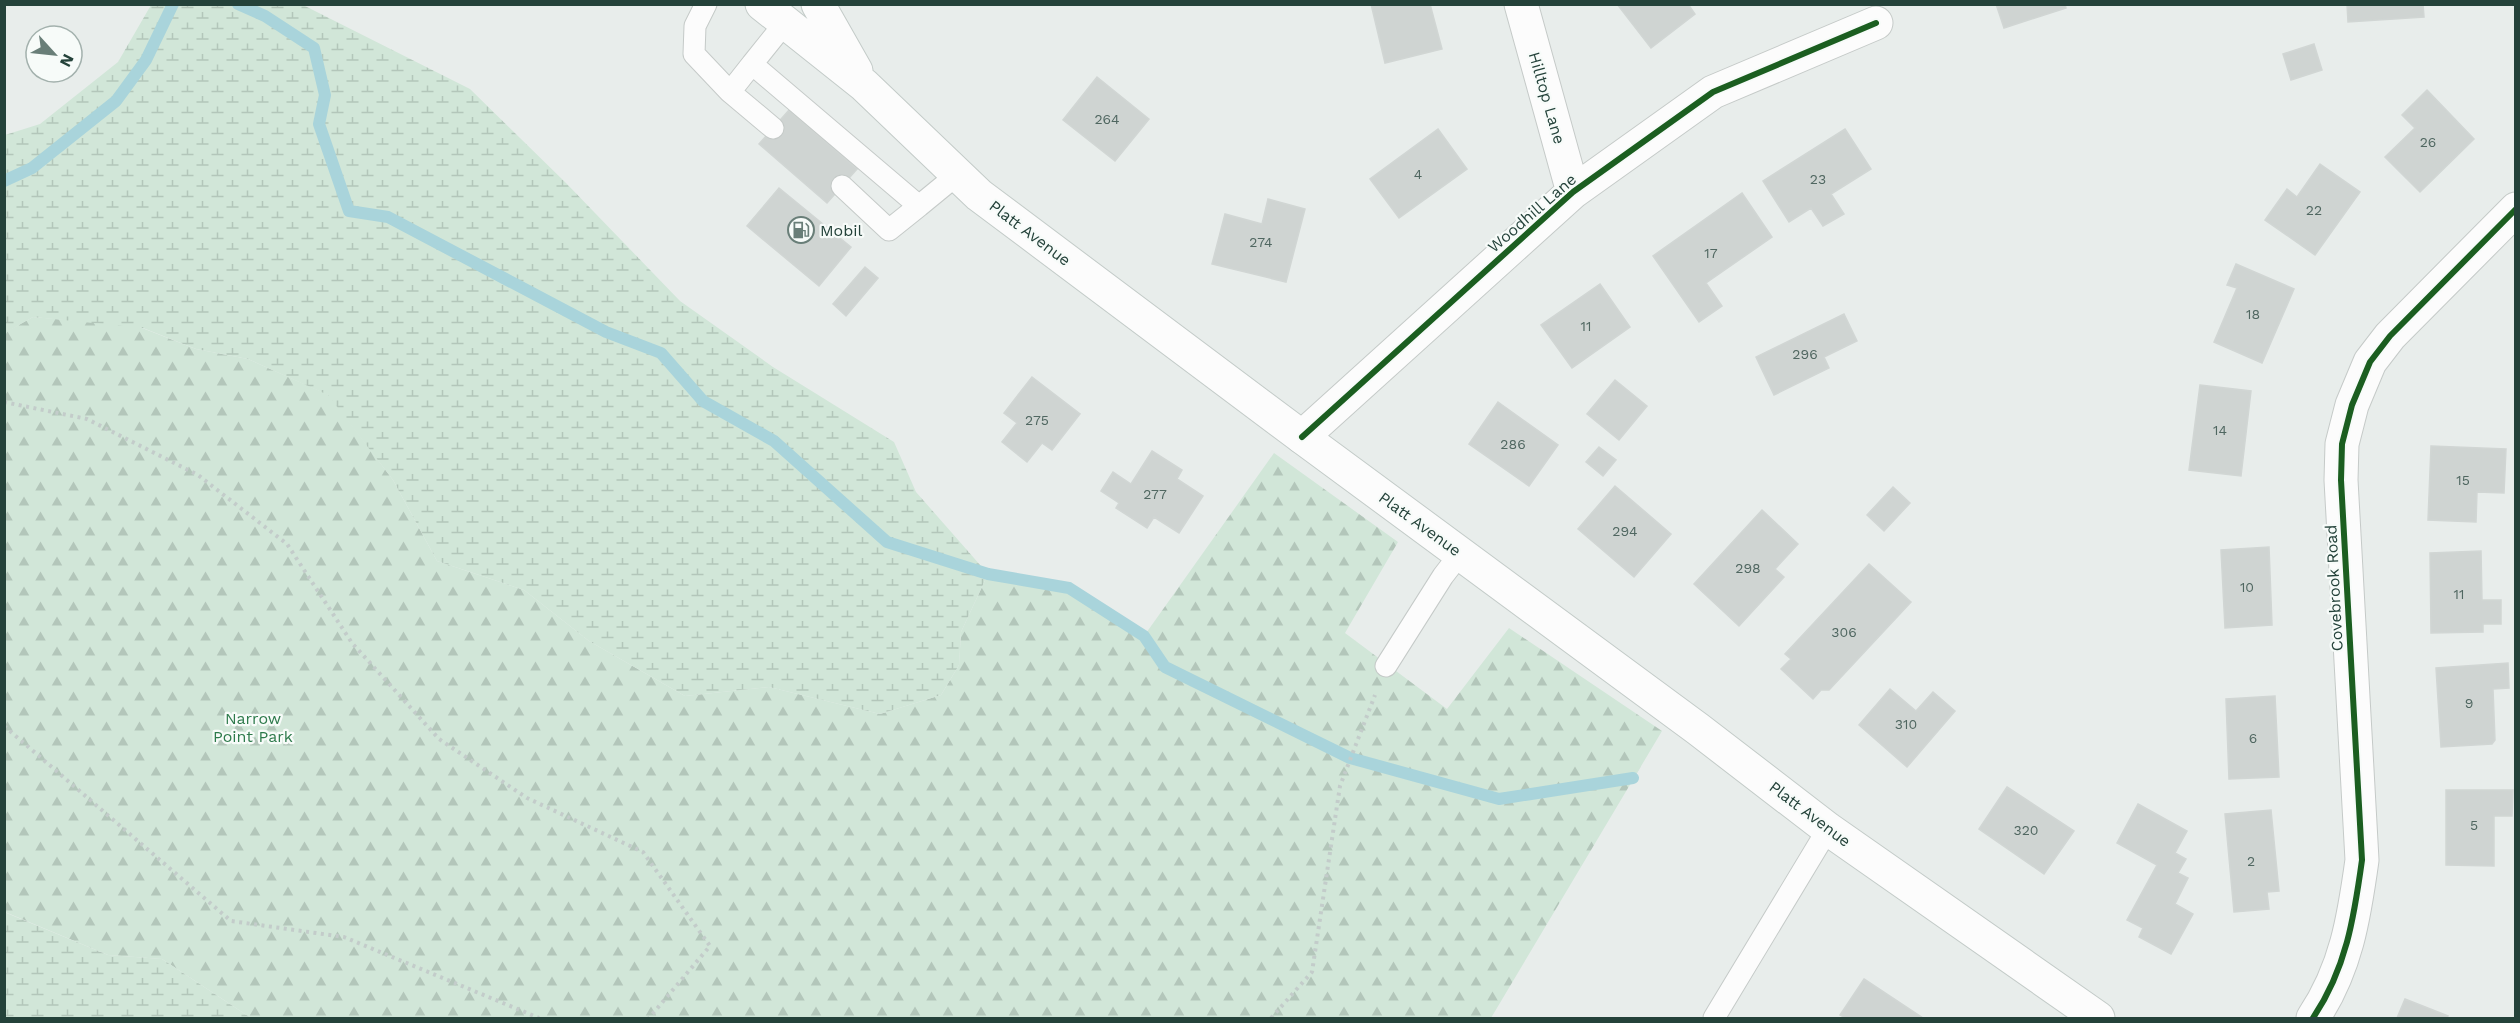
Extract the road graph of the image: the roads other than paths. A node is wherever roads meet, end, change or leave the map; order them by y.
1 (706, 4) edge
2 (818, 4) edge
3 (1521, 4) edge
4 (773, 14) edge
5 (1876, 23) dead end
6 (752, 64) junction
7 (864, 85) junction
8 (730, 92) junction
9 (774, 128) dead end
10 (958, 174) junction
11 (842, 186) dead end
12 (1573, 192) junction
13 (920, 206) junction
14 (2516, 209) edge
15 (1302, 437) junction
16 (1460, 554) junction
17 (1386, 666) road end
18 (1828, 829) junction
19 (1714, 1018) edge
20 (2098, 1018) edge
21 (2313, 1018) edge

1 - 8 lane
2 - 7 street
3 - 12 street, Hilltop Lane
4 - 6 lane
4 - 7 street, Platt Avenue
5 - 12 street, Woodhill Lane
6 - 8 lane
6 - 13 lane
7 - 10 street, Platt Avenue
8 - 9 lane
10 - 13 lane
10 - 15 street, Platt Avenue
11 - 13 lane
12 - 15 street, Woodhill Lane
14 - 21 street, Covebrook Road
15 - 16 street, Platt Avenue
16 - 17 lane
16 - 18 street, Platt Avenue
18 - 19 lane
18 - 20 street, Platt Avenue

